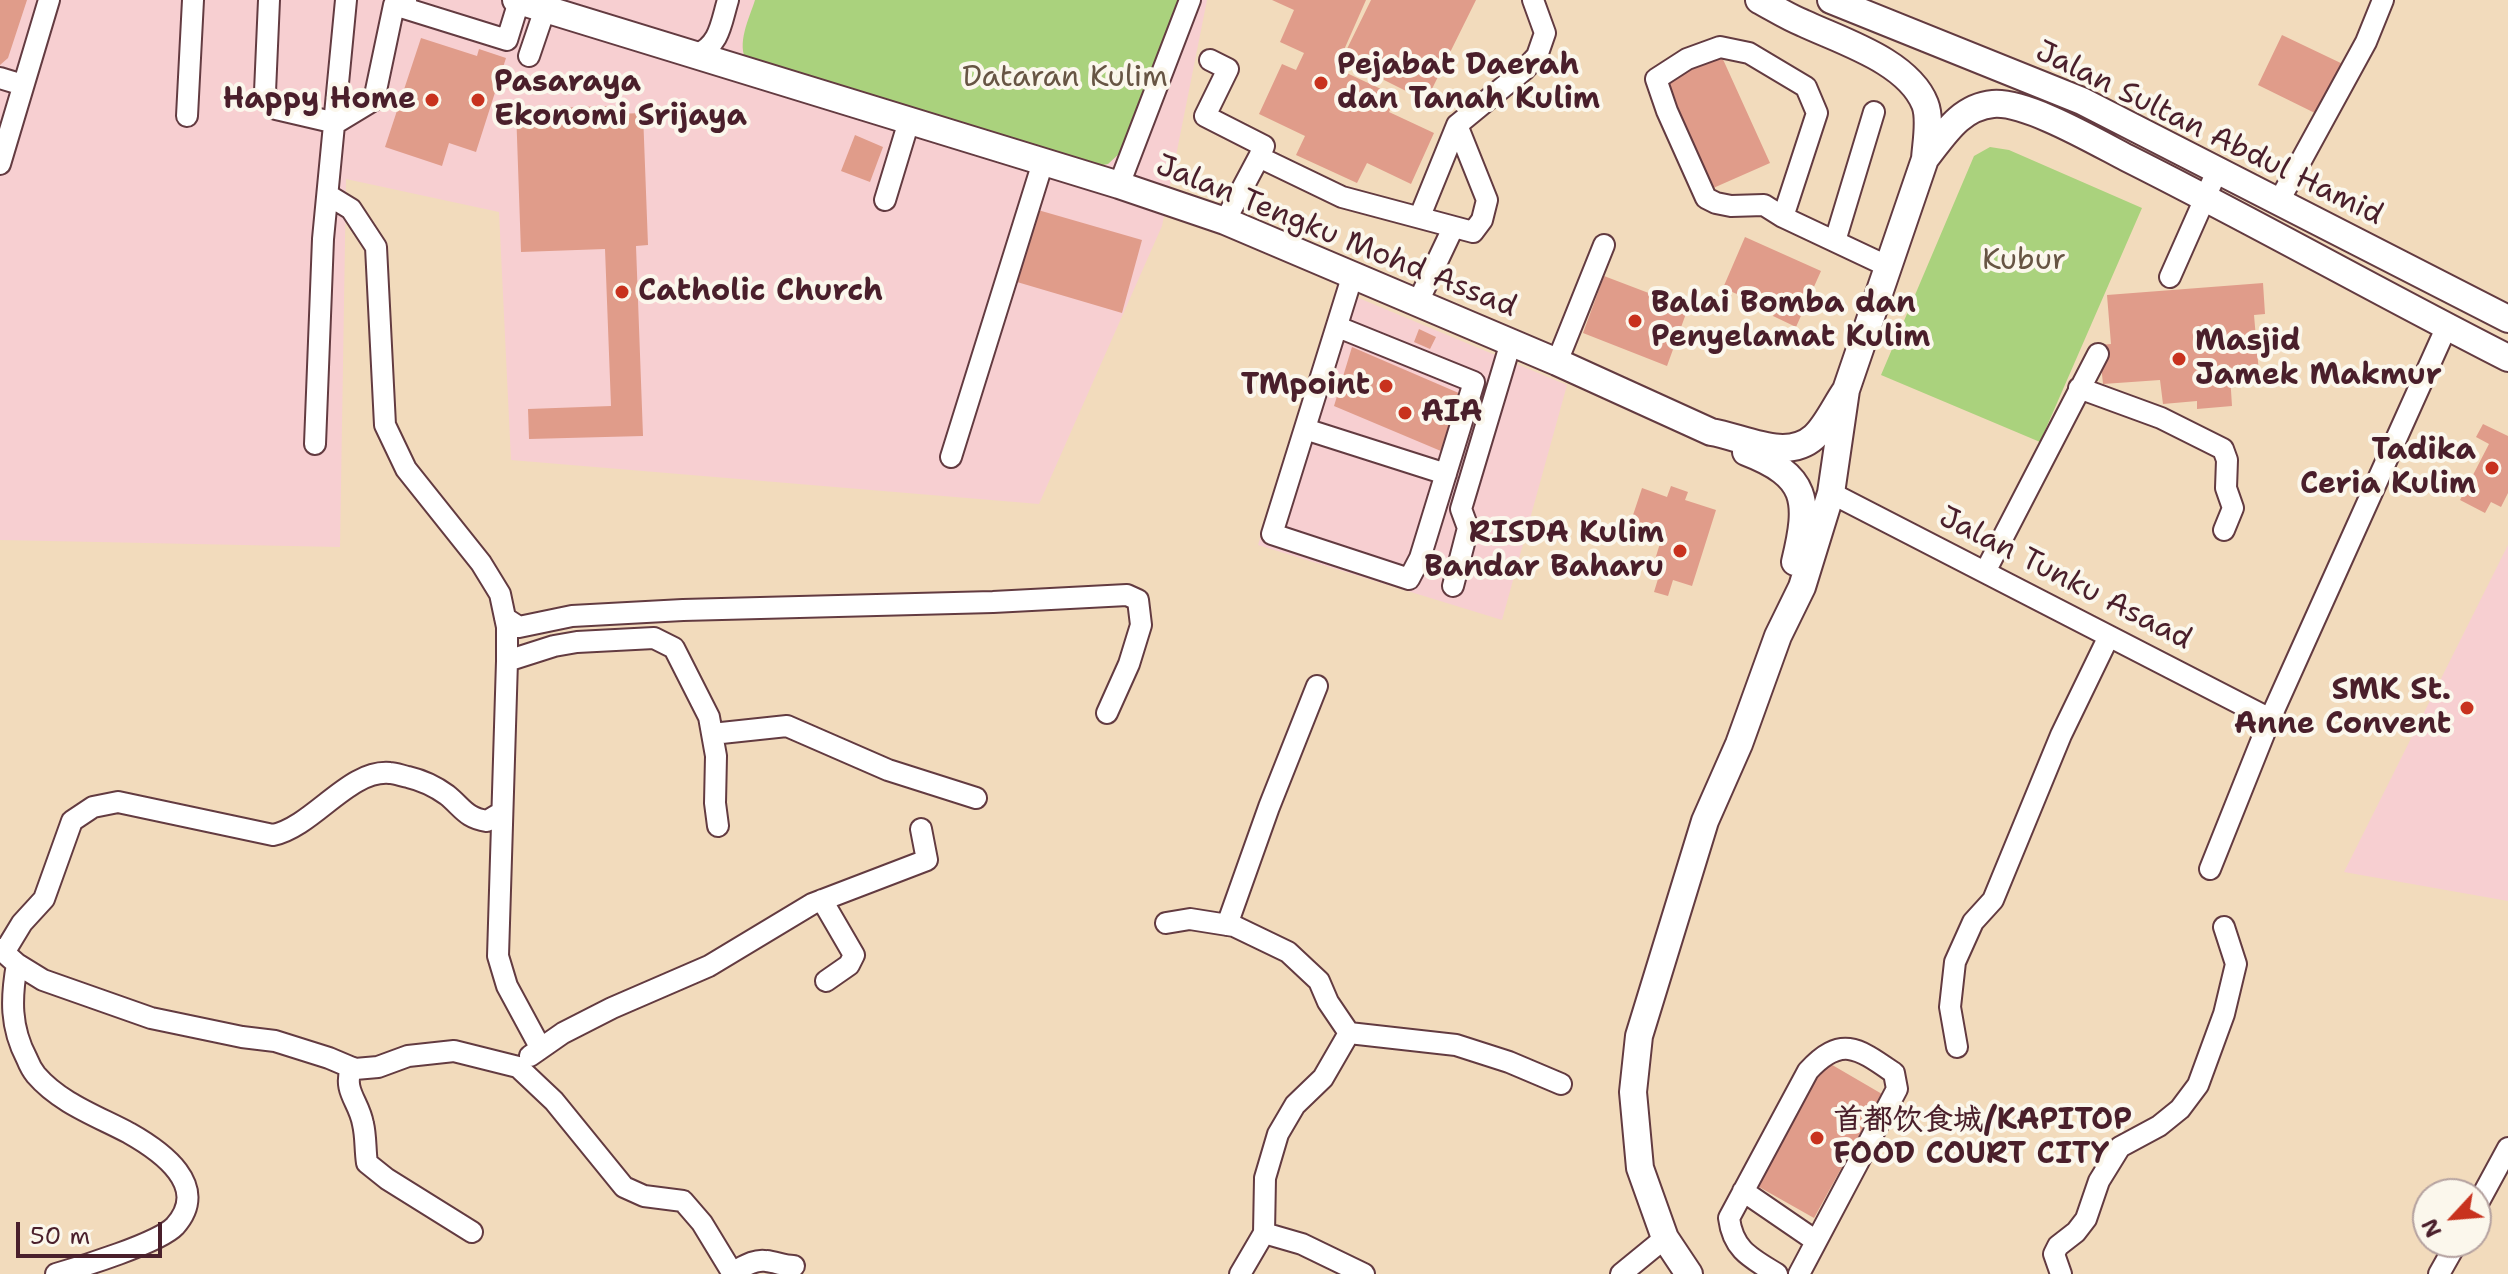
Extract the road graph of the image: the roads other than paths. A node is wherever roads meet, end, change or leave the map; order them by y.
1 (49, 0) edge
2 (193, 0) edge
3 (269, 0) edge
4 (346, 0) edge
5 (517, 0) edge
6 (728, 0) edge
7 (1190, 0) edge
8 (1533, 0) edge
9 (1759, 0) edge
10 (1831, 0) edge
11 (2383, 0) edge
12 (405, 4) edge
13 (545, 9) junction
14 (577, 9) edge
15 (696, 55) junction
16 (529, 56) dead end
17 (1210, 60) dead end
18 (0, 78) edge
19 (23, 85) junction
20 (8, 106) edge
21 (1874, 112) dead end
22 (187, 116) dead end
23 (909, 121) junction
24 (336, 123) junction
25 (1457, 125) junction
26 (1259, 157) junction
27 (1925, 159) junction
28 (1043, 162) junction
29 (0, 164) edge
30 (2217, 171) junction
31 (1119, 185) junction
32 (328, 195) junction
33 (2205, 197) junction
34 (885, 200) dead end
35 (2279, 201) junction
36 (1420, 216) junction
37 (1783, 217) junction
38 (1225, 221) junction
39 (1453, 228) junction
40 (1835, 241) junction
41 (1604, 245) dead end
42 (1887, 266) junction
43 (1353, 274) junction
44 (2170, 277) dead end
45 (1418, 302) junction
46 (2508, 319) edge
47 (2447, 326) junction
48 (1338, 327) junction
49 (1511, 342) junction
50 (2098, 354) dead end
51 (2508, 358) edge
52 (1557, 362) junction
53 (2079, 388) junction
54 (1846, 390) junction
55 (1305, 429) junction
56 (1711, 432) junction
57 (315, 444) dead end
58 (951, 457) dead end
59 (1446, 474) junction
60 (1831, 493) junction
61 (2224, 530) dead end
62 (1985, 572) junction
63 (1453, 586) dead end
64 (506, 622) junction
65 (1778, 636) junction
66 (2109, 636) junction
67 (507, 661) junction
68 (1317, 686) dead end
69 (1107, 713) dead end
70 (2270, 719) junction
71 (712, 734) junction
72 (976, 798) dead end
73 (502, 812) junction
74 (718, 826) dead end
75 (921, 829) dead end
76 (2210, 869) dead end
77 (822, 900) junction
78 (1166, 923) dead end
79 (1227, 925) junction
80 (2224, 927) dead end
81 (7, 955) edge
82 (826, 981) dead end
83 (1349, 1033) junction
84 (540, 1047) junction
85 (1957, 1047) dead end
86 (518, 1067) junction
87 (351, 1068) junction
88 (1561, 1084) dead end
89 (2508, 1148) edge
90 (2492, 1178) edge
91 (1743, 1191) junction
92 (472, 1232) dead end
93 (1264, 1233) junction
94 (1665, 1238) junction
95 (1816, 1241) junction
96 (794, 1266) dead end
97 (733, 1273) edge
98 (56, 1274) edge
99 (1240, 1274) edge
100 (1364, 1274) edge
101 (1621, 1274) edge
102 (1689, 1274) edge
103 (1777, 1274) edge
104 (1799, 1274) edge
105 (2061, 1274) edge

1 - 19 street
2 - 22 street
3 - 24 street
4 - 24 street
5 - 12 street
5 - 13 main road, Jalan Tengku Mohd Assad
6 - 15 street
7 - 31 street
8 - 25 street
9 - 27 main road
10 - 30 main road, Jalan Sultan Abdul Hamid
11 - 35 street
12 - 24 street
13 - 14 main road, Jalan Tengku Mohd Assad
13 - 16 street
14 - 15 main road, Jalan Tengku Mohd Assad
15 - 23 main road, Jalan Tengku Mohd Assad
17 - 26 street
18 - 19 street
19 - 20 street
20 - 29 street
21 - 40 street
23 - 28 main road, Jalan Tengku Mohd Assad
23 - 34 street
24 - 32 street
25 - 36 street
25 - 39 street
26 - 36 street
26 - 38 street
27 - 33 main road, Jalan Sultan Abdul Hamid
27 - 42 main road
28 - 31 main road, Jalan Tengku Mohd Assad
28 - 58 street
30 - 33 street
30 - 35 main road, Jalan Sultan Abdul Hamid
31 - 38 main road, Jalan Tengku Mohd Assad
32 - 57 street
32 - 64 street
33 - 44 street
33 - 47 main road, Jalan Sultan Abdul Hamid
35 - 46 main road, Jalan Sultan Abdul Hamid
36 - 39 street
37 - 37 street
37 - 40 street
38 - 43 main road, Jalan Tengku Mohd Assad
39 - 45 street
40 - 42 street
41 - 52 street
42 - 54 main road
43 - 45 main road, Jalan Tengku Mohd Assad
43 - 48 street
45 - 49 main road, Jalan Tengku Mohd Assad
47 - 51 main road, Jalan Sultan Abdul Hamid
47 - 70 street
48 - 55 street
48 - 59 street
49 - 52 main road, Jalan Tengku Mohd Assad
49 - 63 street
50 - 53 street
52 - 56 main road, Jalan Tengku Mohd Assad
53 - 61 street
53 - 62 street
54 - 56 main road, Jalan Tengku Mohd Assad
54 - 60 main road
55 - 59 street
55 - 59 street
56 - 65 main road, Jalan Tengku Mohd Assad
60 - 62 street, Jalan Tunku Asaad
60 - 65 main road
62 - 66 street, Jalan Tunku Asaad
64 - 67 street
64 - 69 street
65 - 94 main road
66 - 70 street, Jalan Tunku Asaad
66 - 85 street
67 - 71 street
67 - 73 street
68 - 79 street
70 - 76 street
71 - 72 street
71 - 74 street
73 - 81 street
73 - 84 street
75 - 77 street
77 - 82 street
77 - 84 street
78 - 79 street
79 - 83 street
80 - 105 street
81 - 87 street
81 - 98 street
83 - 88 street
83 - 93 street
84 - 86 street
86 - 87 street
86 - 97 street
87 - 92 street
89 - 90 street
91 - 95 street
91 - 95 street
91 - 103 street
93 - 99 street
93 - 100 street
94 - 101 street
94 - 102 main road
95 - 104 street
96 - 97 street

